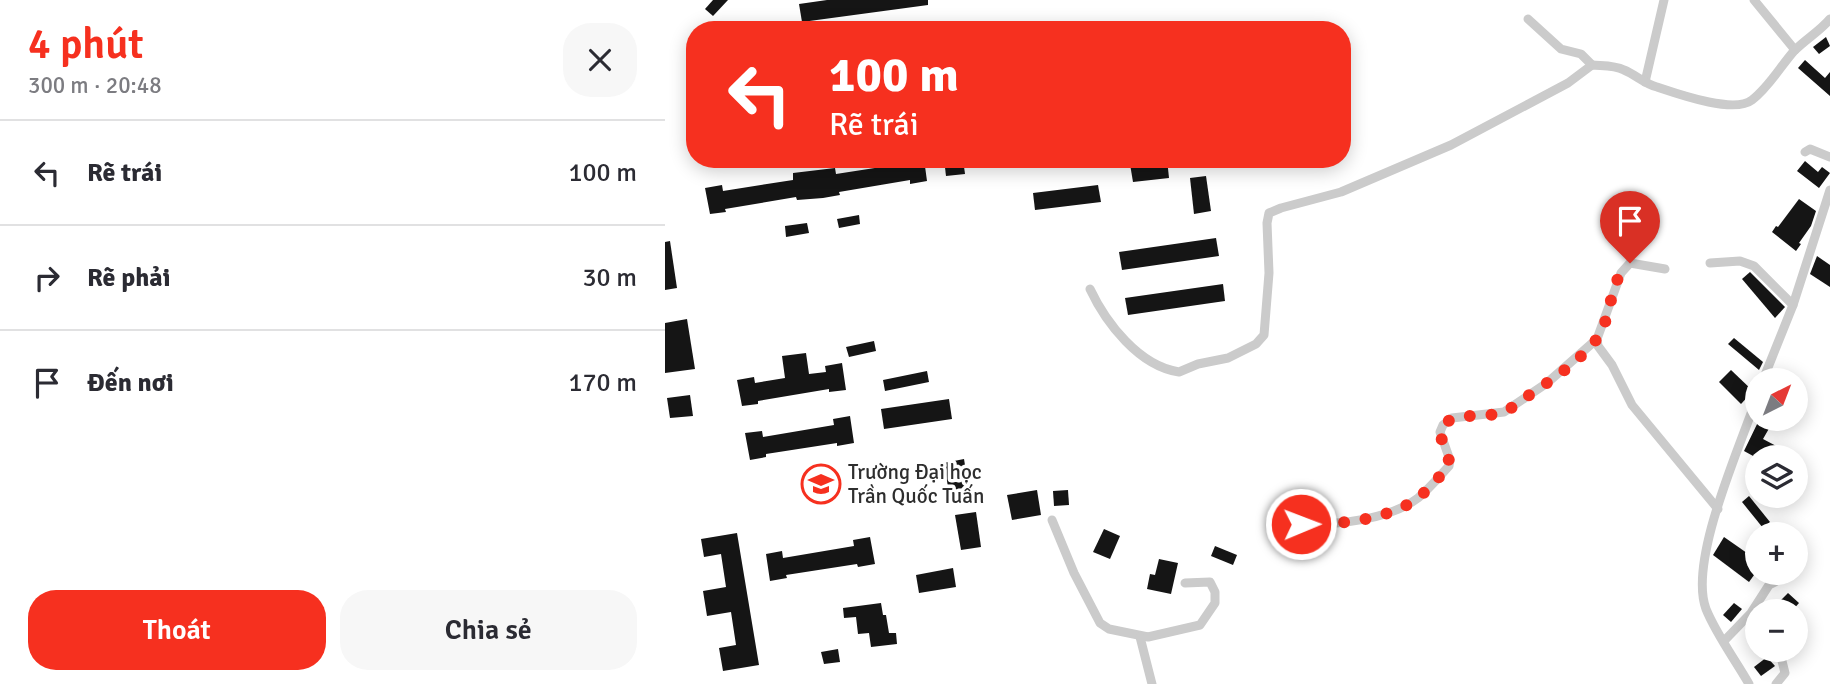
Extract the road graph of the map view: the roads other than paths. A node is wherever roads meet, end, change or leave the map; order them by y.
1 (1664, 0) edge
2 (1754, 0) edge
3 (1528, 19) dead end
4 (1830, 19) edge
5 (1795, 50) junction
6 (1592, 65) junction
7 (1645, 82) junction
8 (1805, 152) dead end
9 (1830, 157) edge
10 (1830, 190) edge
11 (1826, 213) edge
12 (1710, 263) dead end
13 (1665, 269) dead end
14 (1090, 289) dead end
15 (1793, 305) junction
16 (1597, 339) junction
17 (1768, 368) edge
18 (1745, 431) edge
19 (1718, 509) junction
20 (1052, 520) dead end
21 (1301, 524) dead end
22 (1185, 583) dead end
23 (1769, 585) edge
24 (1140, 637) junction
25 (1724, 641) junction
26 (1782, 662) edge
27 (1152, 684) edge
28 (1749, 684) edge
29 (1776, 684) edge

1 - 7 street
2 - 5 street
3 - 6 street
4 - 5 street
5 - 7 street
6 - 7 street
6 - 14 street
8 - 9 street
10 - 11 street
11 - 15 street
12 - 15 street
13 - 16 street
15 - 17 street
16 - 19 street
16 - 21 street
18 - 19 street
19 - 25 street
20 - 24 street
22 - 24 street
23 - 25 street
24 - 27 street
25 - 28 street
26 - 29 street

